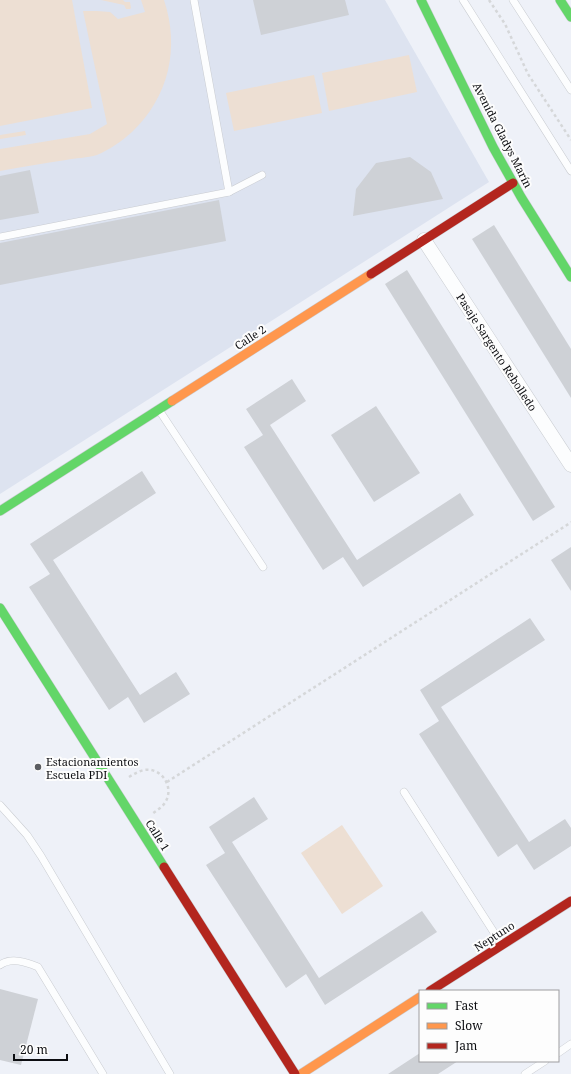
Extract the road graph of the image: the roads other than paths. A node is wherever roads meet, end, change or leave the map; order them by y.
1 (194, 0) edge
2 (421, 0) edge
3 (464, 0) edge
4 (513, 0) edge
5 (560, 0) edge
6 (571, 17) edge
7 (571, 90) edge
8 (571, 171) edge
9 (262, 175) dead end
10 (514, 184) junction
11 (229, 192) junction
12 (0, 237) edge
13 (424, 240) junction
14 (571, 277) edge
15 (159, 410) junction
16 (571, 465) edge
17 (0, 511) edge
18 (263, 567) dead end
19 (0, 608) edge
20 (404, 792) dead end
21 (0, 805) edge
22 (571, 901) edge
23 (502, 945) junction
24 (0, 965) edge
25 (432, 990) edge
26 (419, 998) edge
27 (571, 1044) edge
28 (559, 1052) edge
29 (543, 1062) edge
30 (103, 1074) edge
31 (170, 1074) edge
32 (295, 1074) edge
33 (300, 1074) edge
34 (525, 1074) edge

1 - 11 lane
2 - 10 street, Avenida Gladys Marín
3 - 8 lane
4 - 7 lane
5 - 6 street
9 - 11 lane
10 - 13 street, Calle 2
10 - 14 street, Avenida Gladys Marín
11 - 12 lane
13 - 15 street, Calle 2
13 - 16 street, Pasaje Sargento Rebolledo
15 - 17 street, Calle 2
15 - 18 lane
19 - 32 street, Calle 1
20 - 23 lane
21 - 31 lane
22 - 23 street, Neptuno
23 - 25 street, Neptuno
24 - 30 lane
26 - 33 street
27 - 28 lane
29 - 34 lane

